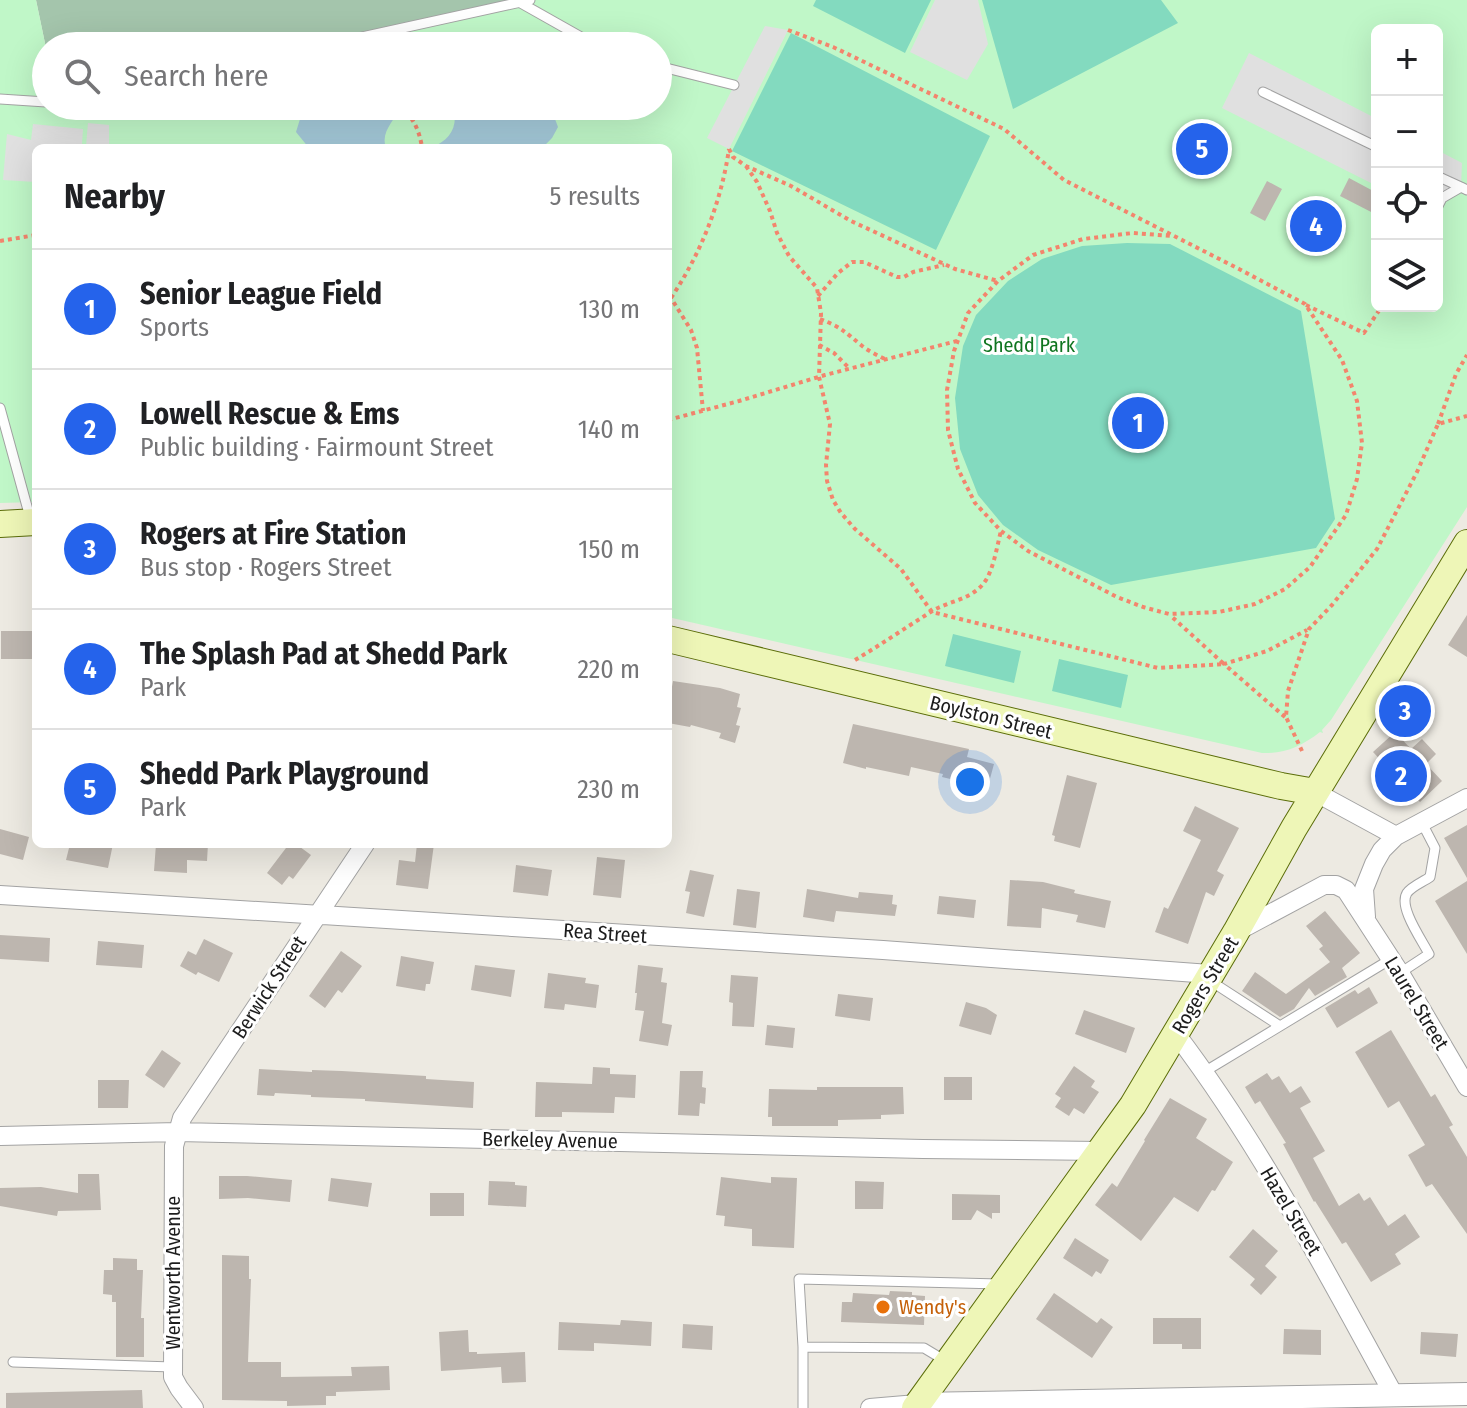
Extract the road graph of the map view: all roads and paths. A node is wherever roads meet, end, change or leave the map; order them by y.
1 (524, 1) edge
2 (788, 30) dead end
3 (384, 32) edge
4 (574, 32) edge
5 (672, 70) edge
6 (734, 85) dead end
7 (1263, 92) dead end
8 (0, 99) edge
9 (32, 101) edge
10 (412, 120) edge
11 (421, 144) edge
12 (1371, 144) edge
13 (746, 166) junction
14 (1443, 179) edge
15 (1464, 189) edge
16 (1443, 198) edge
17 (32, 236) edge
18 (1172, 236) junction
19 (0, 241) edge
20 (945, 264) junction
21 (998, 281) junction
22 (672, 295) edge
23 (818, 296) junction
24 (672, 301) edge
25 (1305, 304) junction
26 (1378, 312) edge
27 (820, 319) junction
28 (957, 341) junction
29 (819, 345) junction
30 (1467, 355) edge
31 (885, 359) junction
32 (849, 368) junction
33 (819, 377) junction
34 (0, 408) edge
35 (703, 411) junction
36 (1467, 416) edge
37 (672, 419) edge
38 (1438, 424) junction
39 (32, 515) edge
40 (32, 522) edge
41 (0, 524) edge
42 (1001, 531) junction
43 (1467, 543) edge
44 (932, 612) junction
45 (1169, 614) junction
46 (1309, 629) junction
47 (672, 640) edge
48 (1224, 664) junction
49 (846, 665) dead end
50 (1286, 717) junction
51 (1302, 751) dead end
52 (1315, 792) junction
53 (1467, 798) edge
54 (1422, 823) junction
55 (1396, 836) junction
56 (362, 848) edge
57 (0, 895) edge
58 (316, 915) junction
59 (1366, 920) junction
60 (1236, 932) junction
61 (1396, 966) junction
62 (1209, 977) junction
63 (1280, 1026) junction
64 (1176, 1034) junction
65 (1204, 1072) junction
66 (1467, 1087) edge
67 (178, 1132) junction
68 (0, 1136) edge
69 (1100, 1151) junction
70 (1004, 1284) junction
71 (803, 1347) junction
72 (13, 1362) dead end
73 (948, 1362) junction
74 (173, 1367) junction
75 (1467, 1394) edge
76 (1394, 1395) junction
77 (916, 1406) edge
78 (973, 1406) edge
79 (194, 1408) edge
80 (803, 1408) edge
81 (870, 1408) edge

1 - 3 lane
1 - 4 lane
2 - 18 path
5 - 6 lane
7 - 12 lane
8 - 9 lane
10 - 11 path
13 - 20 path
13 - 22 path
13 - 23 path
14 - 15 lane
15 - 16 lane
17 - 19 path
18 - 21 path
18 - 25 path
20 - 21 path
20 - 23 path
21 - 28 path
23 - 27 path
24 - 35 path
25 - 26 path
25 - 45 path
27 - 29 path
27 - 31 path
28 - 31 path
28 - 42 path
29 - 32 path
29 - 33 path
30 - 38 path
31 - 32 path
32 - 33 path
33 - 35 path
33 - 44 path
34 - 39 lane
35 - 37 path
36 - 38 path
38 - 46 path
40 - 41 main road
42 - 44 path
42 - 45 path
43 - 52 main road, Rogers Street
44 - 48 path
44 - 49 path
45 - 48 path
46 - 48 path
46 - 50 path
47 - 52 main road, Boylston Street
48 - 50 path
50 - 51 path
52 - 55 street
52 - 60 main road, Rogers Street
53 - 54 street
54 - 55 street
54 - 61 lane
55 - 59 street
56 - 58 street, Berwick Street
57 - 58 street, Rea Street
58 - 62 street, Rea Street
58 - 67 street, Berwick Street
59 - 60 street, Laurel Street
59 - 61 street, Laurel Street
60 - 62 main road, Rogers Street
61 - 63 lane
61 - 66 street, Laurel Street
62 - 63 lane
62 - 64 main road, Rogers Street
63 - 65 lane
64 - 65 street, Hazel Street
64 - 69 main road, Rogers Street
65 - 76 street, Hazel Street
67 - 68 street, Berkeley Avenue
67 - 69 street, Berkeley Avenue
67 - 74 street, Wentworth Avenue
69 - 70 main road, Rogers Street
70 - 71 lane
70 - 73 main road, Rogers Street
71 - 73 lane
71 - 80 lane
72 - 74 lane
73 - 77 main road, Rogers Street
74 - 79 street, Wentworth Avenue
75 - 76 street
76 - 78 street
77 - 78 street
77 - 81 street

